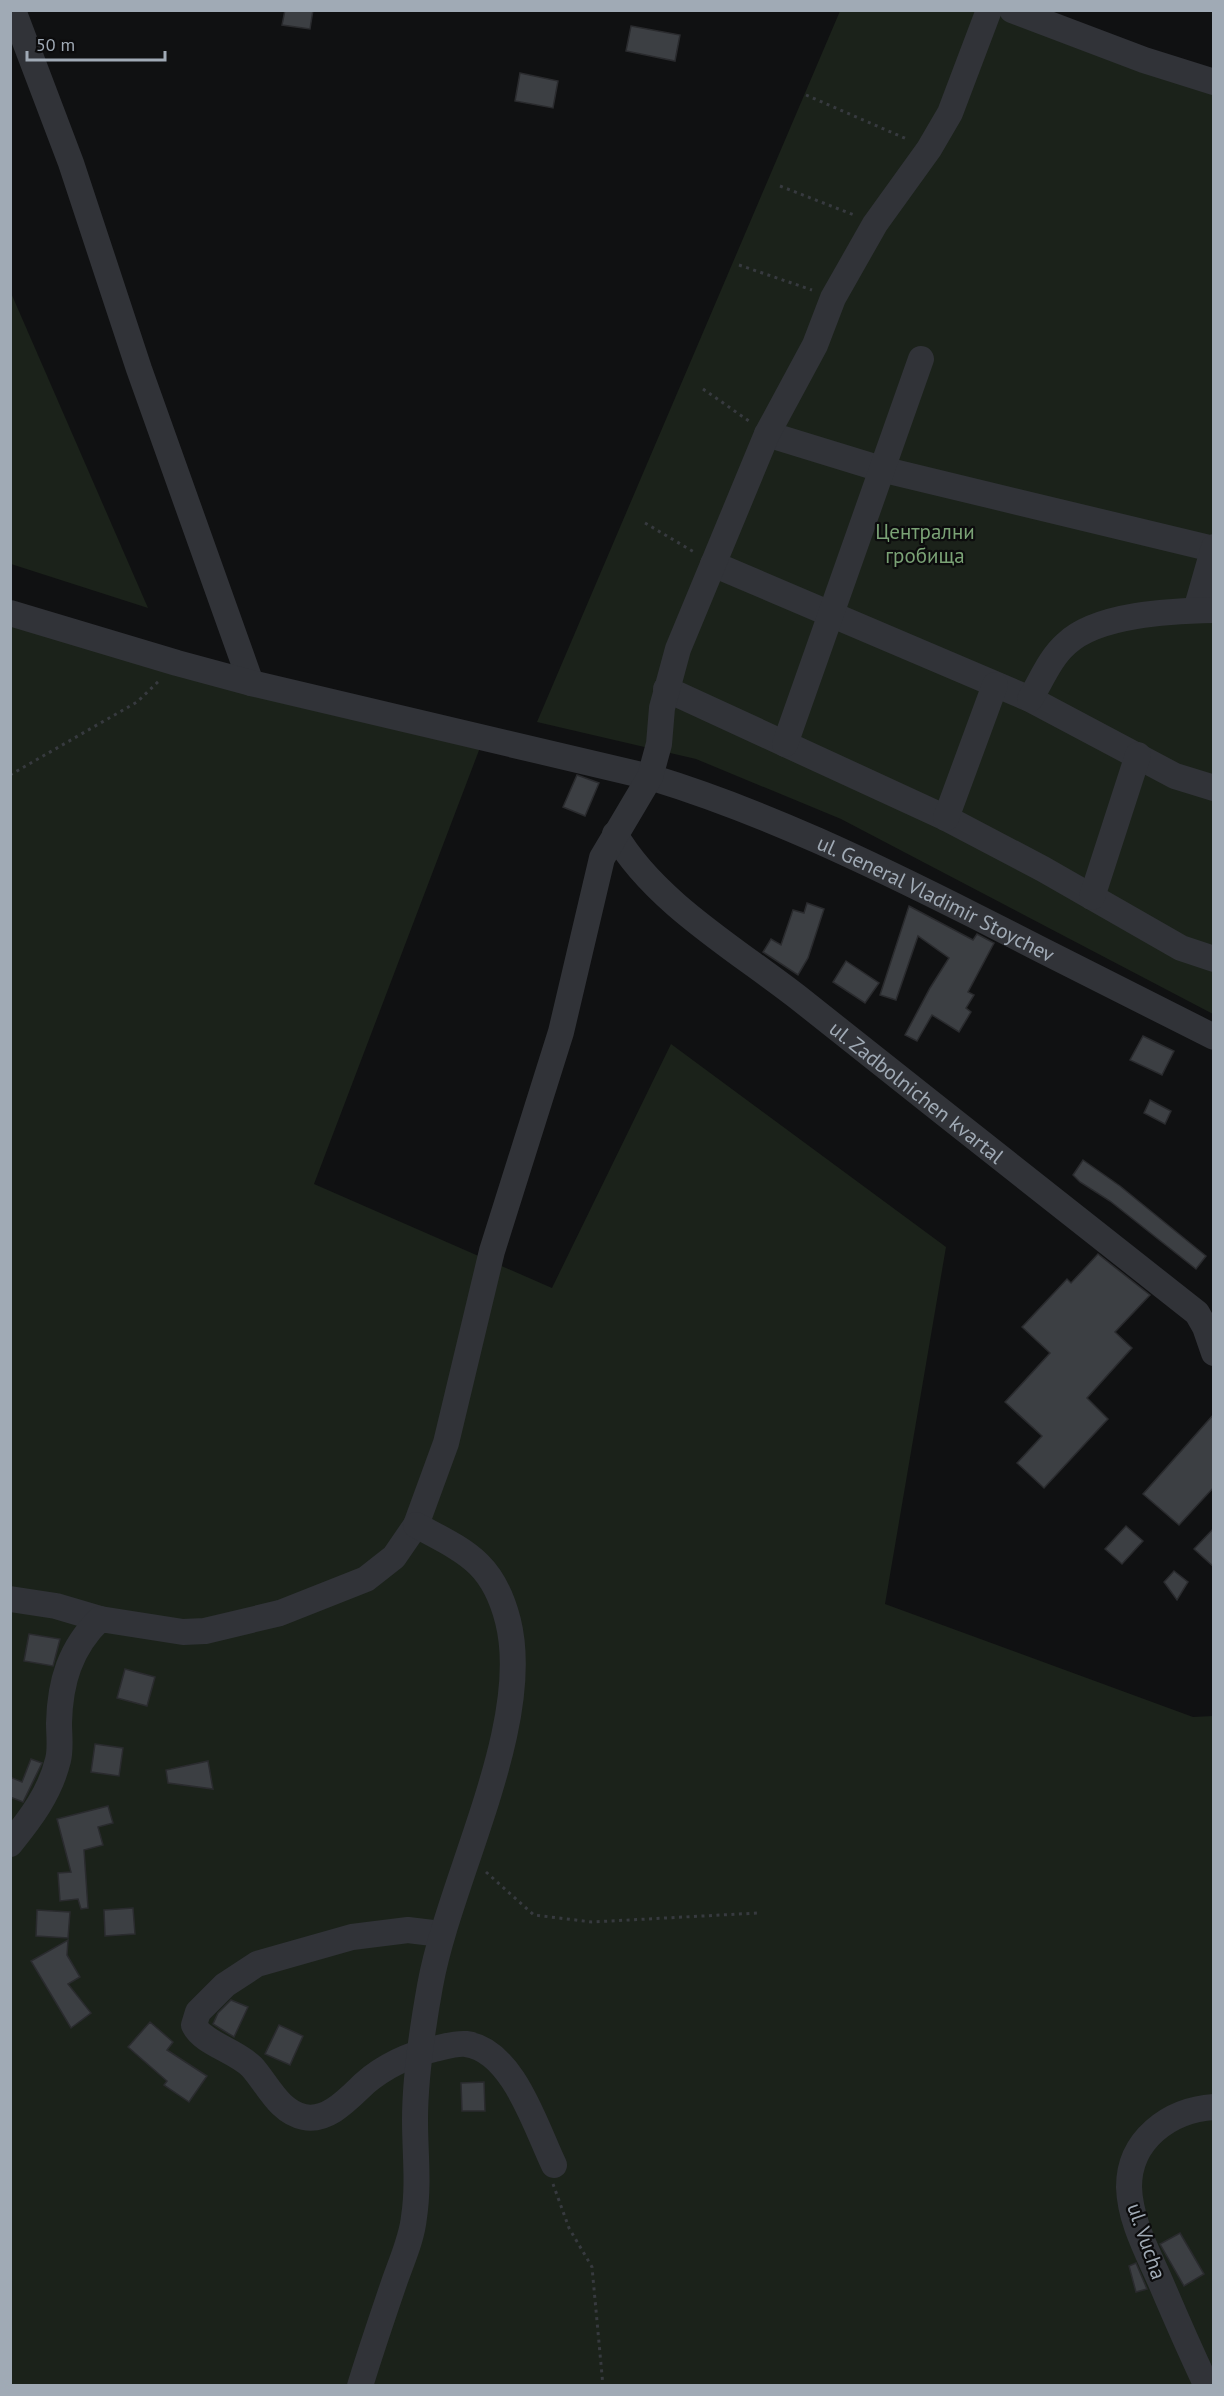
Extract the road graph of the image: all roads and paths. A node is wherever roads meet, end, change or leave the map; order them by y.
1 (13, 10) edge
2 (989, 10) edge
3 (1012, 10) edge
4 (1214, 82) edge
5 (806, 95) dead end
6 (930, 149) junction
7 (780, 186) dead end
8 (876, 224) junction
9 (739, 265) dead end
10 (834, 298) junction
11 (921, 359) dead end
12 (703, 389) dead end
13 (767, 434) junction
14 (880, 469) junction
15 (645, 523) dead end
16 (1213, 548) edge
17 (714, 564) junction
18 (1205, 610) edge
19 (10, 613) edge
20 (832, 614) junction
21 (177, 663) junction
22 (251, 683) junction
23 (995, 685) junction
24 (666, 689) junction
25 (1030, 699) junction
26 (785, 744) junction
27 (1138, 755) junction
28 (10, 775) edge
29 (650, 777) junction
30 (1214, 788) edge
31 (946, 818) junction
32 (615, 834) junction
33 (1092, 897) junction
34 (1214, 958) edge
35 (1214, 1037) edge
36 (1214, 1353) edge
37 (416, 1526) junction
38 (10, 1599) edge
39 (100, 1619) junction
40 (10, 1844) edge
41 (468, 1853) junction
42 (758, 1913) dead end
43 (441, 1934) junction
44 (422, 2052) junction
45 (1214, 2107) edge
46 (554, 2165) joint
47 (1204, 2380) dead end
48 (360, 2385) edge
49 (603, 2385) edge

1 - 22 street
2 - 6 street
3 - 4 street
5 - 6 path
6 - 8 street
7 - 8 path
8 - 10 street
9 - 10 path
10 - 13 street
11 - 14 street
12 - 13 path
13 - 14 street
13 - 17 street
14 - 16 street
14 - 20 street
15 - 17 path
16 - 18 street
17 - 20 street
17 - 24 street
18 - 25 street
19 - 21 street, ul. General Vladimir Stoychev
20 - 23 street
20 - 26 street
21 - 22 street, ul. General Vladimir Stoychev
21 - 28 path
22 - 29 street, ul. General Vladimir Stoychev
23 - 25 street
23 - 31 street
24 - 26 street
24 - 29 street
25 - 27 street
26 - 31 street
27 - 30 street
27 - 33 street
29 - 32 street
29 - 35 street, ul. General Vladimir Stoychev
31 - 33 street
32 - 36 street, ul. Zadbolnichen kvartal
32 - 37 street
33 - 34 street
37 - 39 street
37 - 41 street
38 - 39 street
39 - 40 street
41 - 42 path
41 - 43 street
43 - 44 street
43 - 44 street
44 - 46 street
44 - 48 street
45 - 47 street, ul. Vucha
46 - 49 path

